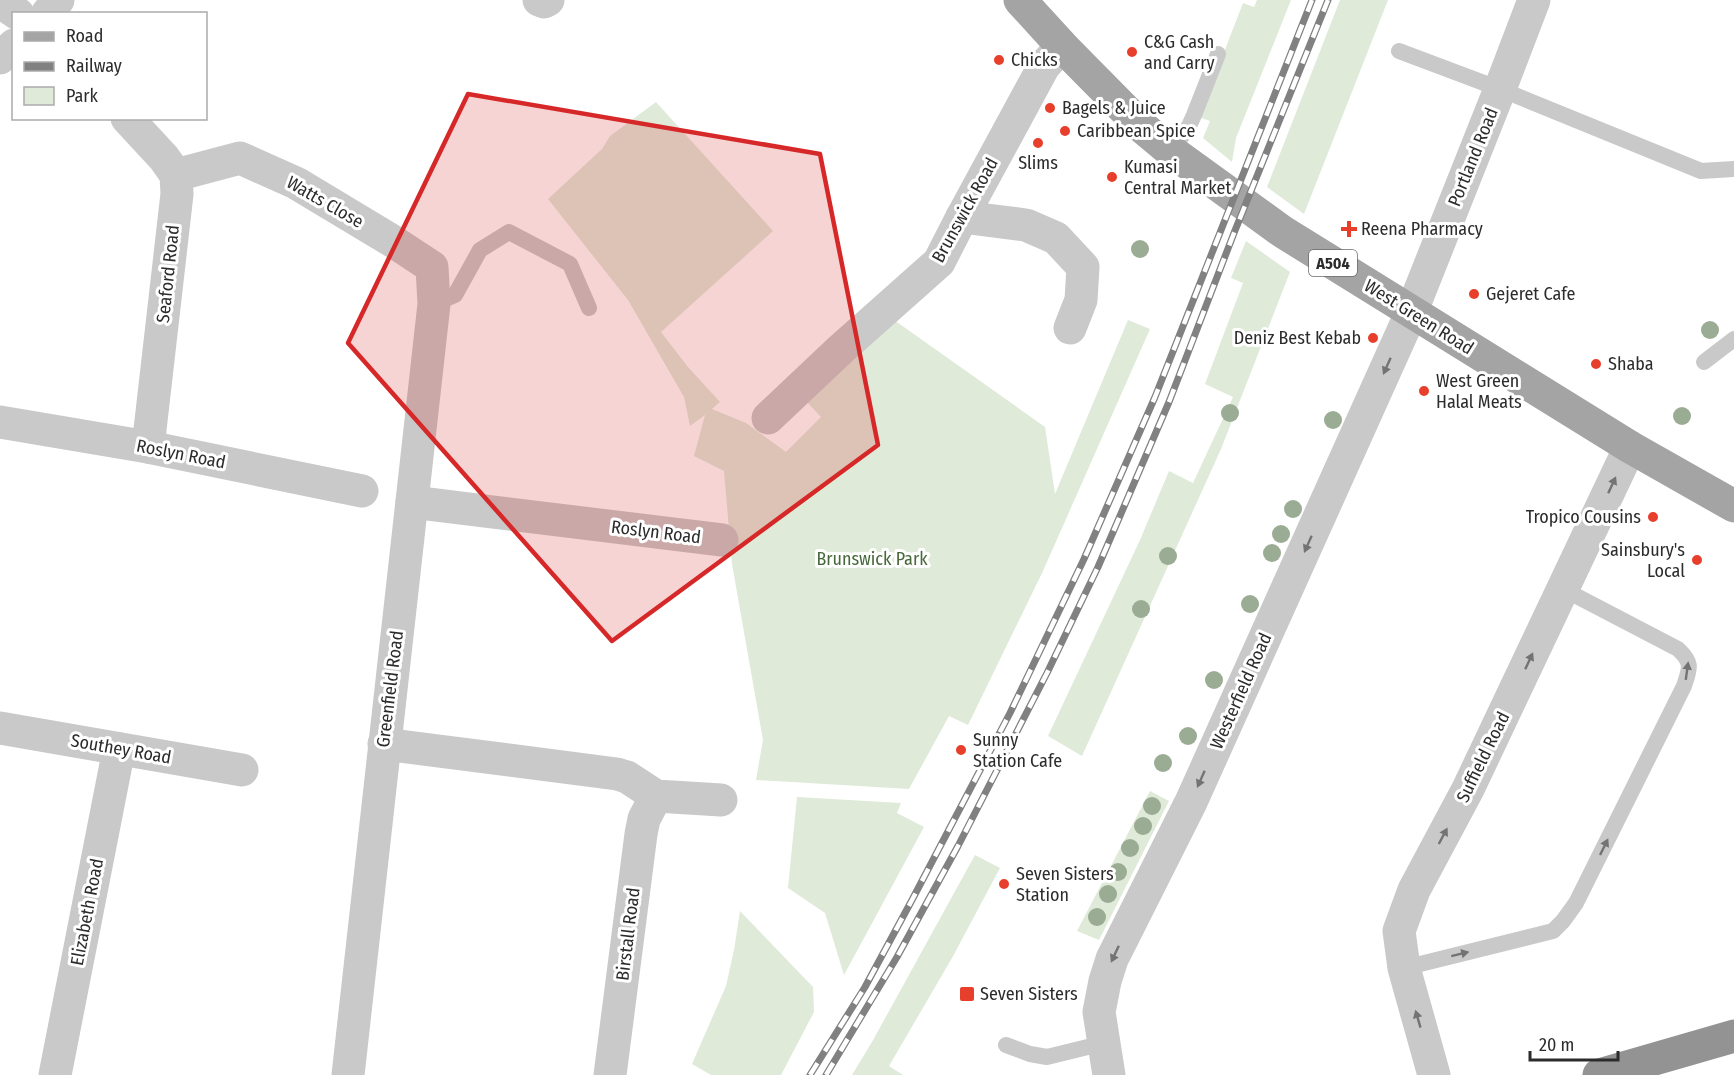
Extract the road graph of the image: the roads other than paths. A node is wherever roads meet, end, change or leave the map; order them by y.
1 (58, 0) edge
2 (539, 0) edge
3 (548, 0) edge
4 (1020, 0) edge
5 (1534, 0) edge
6 (0, 2) edge
7 (15, 12) edge
8 (49, 12) edge
9 (1062, 46) junction
10 (12, 47) edge
11 (1399, 51) dead end
12 (1218, 54) dead end
13 (0, 58) edge
14 (1500, 89) junction
15 (129, 120) edge
16 (1171, 151) junction
17 (1734, 169) edge
18 (176, 175) junction
19 (962, 217) junction
20 (434, 304) junction
21 (589, 308) dead end
22 (1411, 313) junction
23 (1070, 328) dead end
24 (1734, 339) edge
25 (1704, 362) dead end
26 (786, 412) dead end
27 (0, 422) edge
28 (148, 447) junction
29 (1630, 447) junction
30 (362, 491) dead end
31 (412, 502) junction
32 (1734, 506) edge
33 (722, 540) dead end
34 (1563, 589) junction
35 (0, 728) edge
36 (384, 744) junction
37 (119, 749) junction
38 (242, 770) dead end
39 (656, 796) junction
40 (721, 800) dead end
41 (1404, 968) junction
42 (1734, 1036) edge
43 (1104, 1043) junction
44 (1006, 1045) dead end
45 (1649, 1070) edge
46 (55, 1075) edge
47 (348, 1075) edge
48 (610, 1075) edge
49 (1109, 1075) edge
50 (1434, 1075) edge
51 (1599, 1075) edge

1 - 8 street
2 - 3 street
4 - 9 main road, West Green Road / A504
5 - 14 street, Portland Road
6 - 7 street
9 - 16 main road, West Green Road / A504
9 - 19 street, Brunswick Road
10 - 13 street
11 - 14 lane
12 - 16 lane
14 - 17 lane
14 - 22 street, Portland Road
15 - 18 street
16 - 22 main road, West Green Road / A504
18 - 20 street, Watts Close
18 - 28 street, Seaford Road
19 - 23 street
19 - 26 street, Brunswick Road
20 - 21 lane
20 - 31 street, Greenfield Road
22 - 29 main road, West Green Road / A504
22 -> 43 street, Westerfield Road
24 - 25 lane
27 - 28 street, Roslyn Road
28 - 30 street, Roslyn Road
29 - 32 main road, West Green Road / A504
34 -> 29 street, Suffield Road
31 - 33 street, Roslyn Road
31 - 36 street, Greenfield Road
41 -> 34 street, Suffield Road
41 -> 34 lane
35 - 37 street, Southey Road
36 - 39 street
36 - 47 street, Greenfield Road
37 - 38 street, Southey Road
37 - 46 street, Elizabeth Road
39 - 40 street
39 - 48 street, Birstall Road
50 -> 41 street, Suffield Road
42 - 45 highway
43 - 44 lane
43 - 49 street, Westerfield Road
45 - 51 highway

